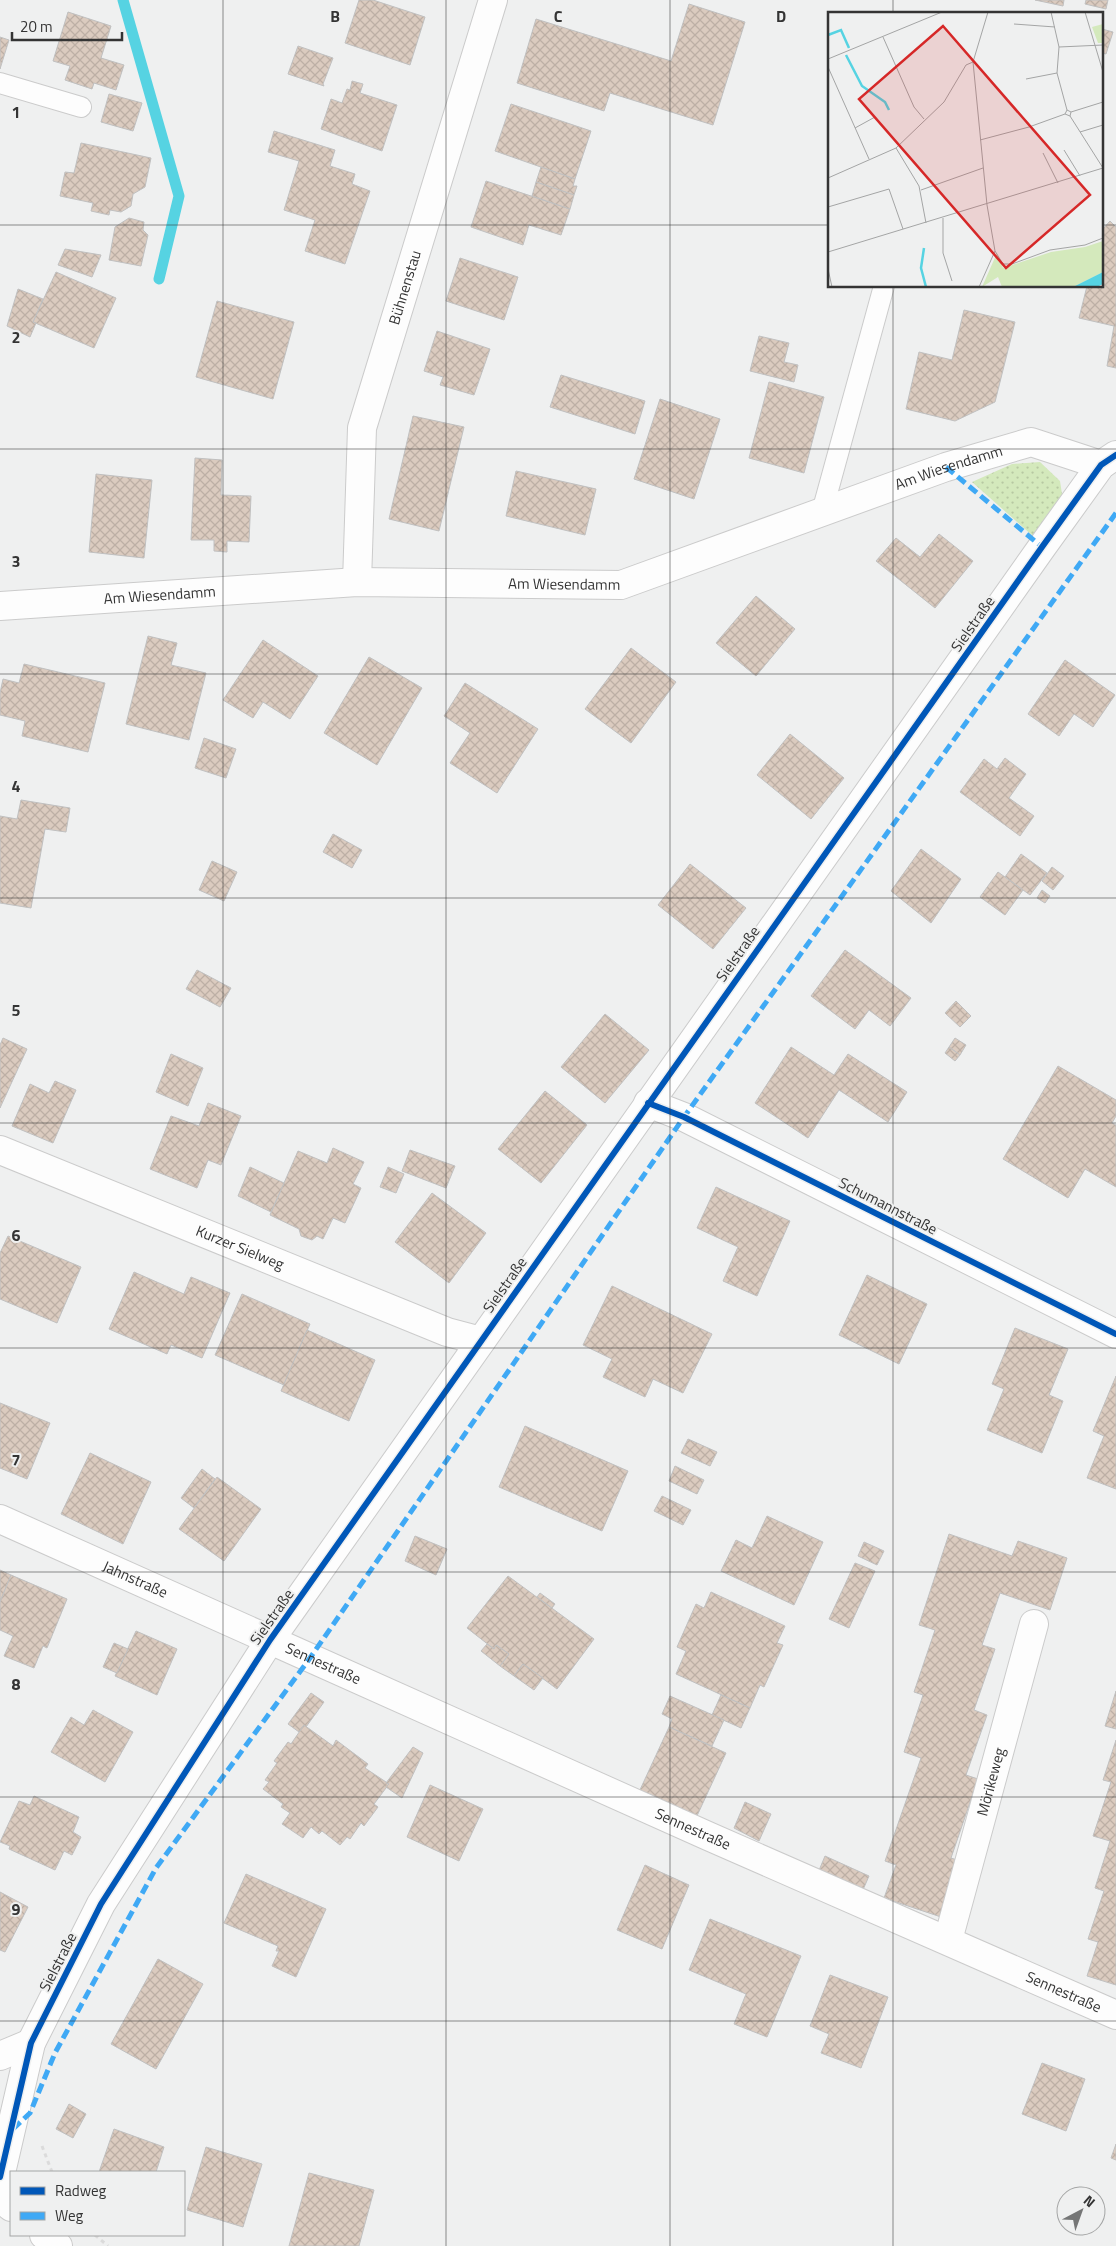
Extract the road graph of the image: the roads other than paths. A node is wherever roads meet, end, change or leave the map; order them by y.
1 (494, 0) edge
2 (0, 82) edge
3 (81, 107) dead end
4 (883, 288) edge
5 (1109, 460) edge
6 (822, 512) junction
7 (357, 582) junction
8 (0, 606) edge
9 (648, 1103) junction
10 (0, 1150) edge
11 (1116, 1334) edge
12 (481, 1341) junction
13 (0, 1518) edge
14 (1034, 1624) dead end
15 (270, 1640) junction
16 (948, 1940) junction
17 (1116, 2015) edge
18 (32, 2043) junction
19 (0, 2056) edge
20 (0, 2177) edge
21 (0, 2197) edge
22 (10, 2207) edge
23 (45, 2236) edge
24 (58, 2246) edge

1 - 7 street, Bühnenstau
2 - 3 lane
4 - 6 lane
5 - 6 street, Am Wiesendamm
5 - 9 street, Sielstraße
6 - 7 street, Am Wiesendamm
7 - 8 street, Am Wiesendamm
9 - 11 street, Schumannstraße
9 - 12 street, Sielstraße
10 - 12 street, Kurzer Sielweg
12 - 15 street, Sielstraße
13 - 15 street, Jahnstraße
14 - 16 street, Mörikeweg
15 - 16 street, Sennestraße
15 - 18 street, Sielstraße
16 - 17 street, Sennestraße
18 - 19 street
18 - 20 street, Sielstraße
21 - 22 street
23 - 24 street

